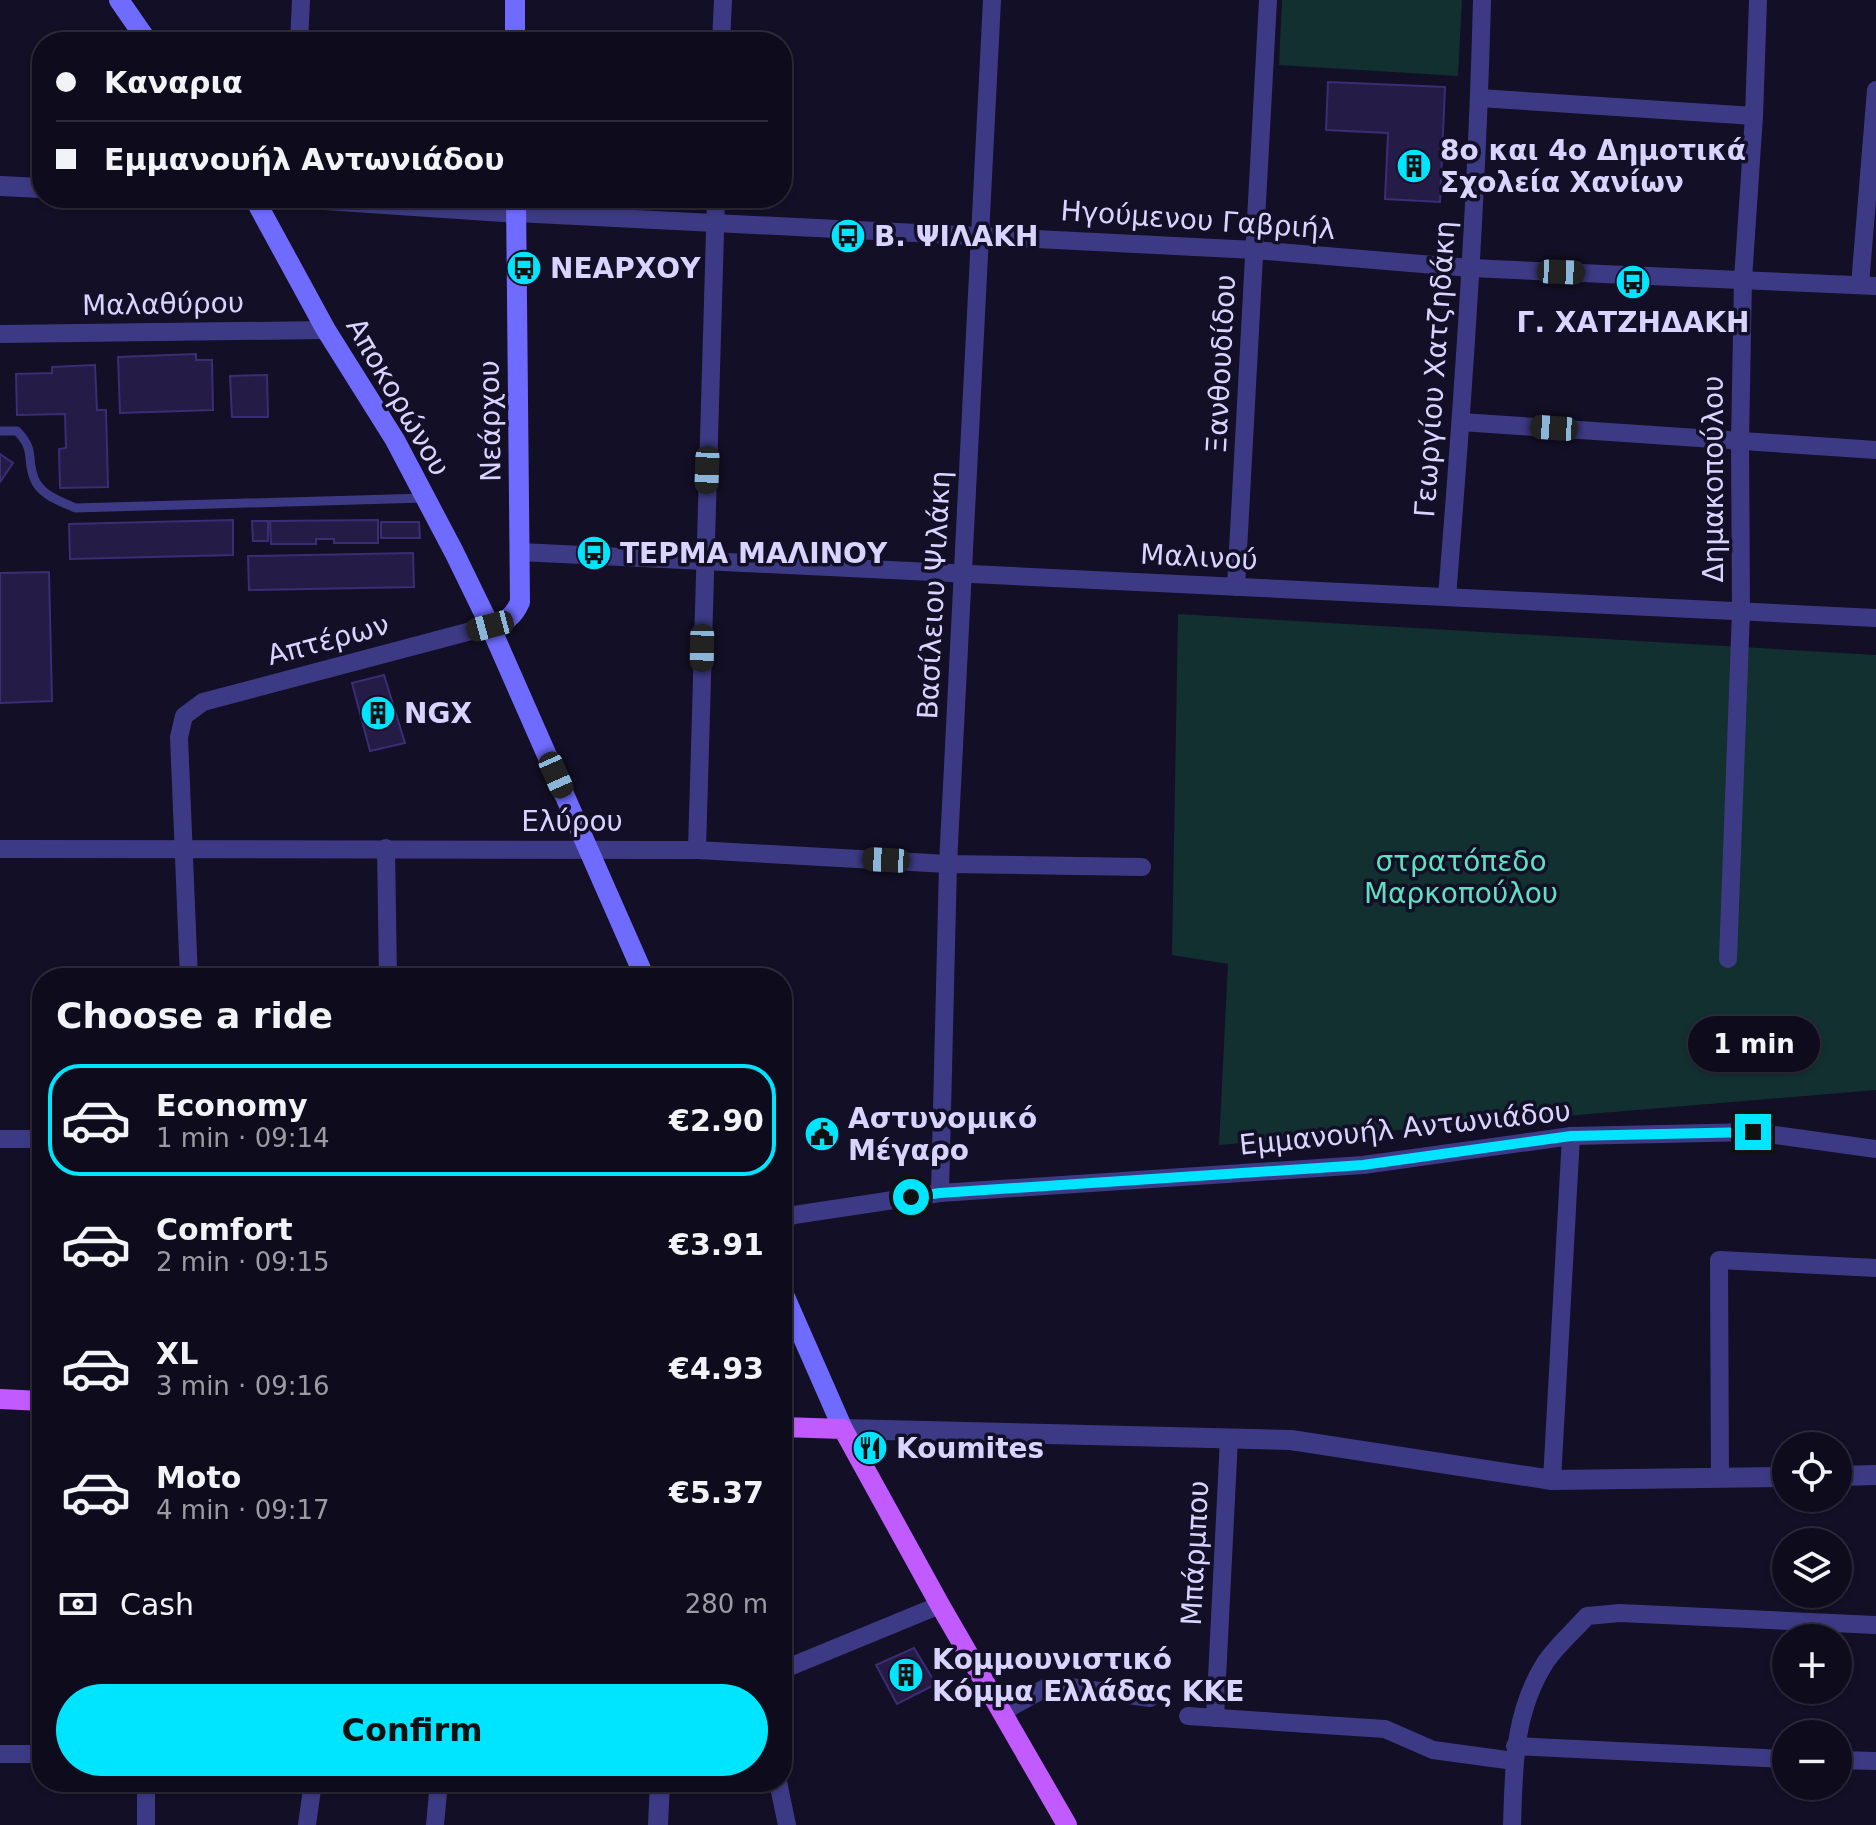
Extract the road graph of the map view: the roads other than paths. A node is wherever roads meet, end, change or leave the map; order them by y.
1 (119, 0) edge
2 (301, 0) edge
3 (515, 0) edge
4 (723, 0) edge
5 (992, 0) edge
6 (1268, 0) edge
7 (1482, 0) edge
8 (1758, 0) edge
9 (141, 32) edge
10 (299, 32) edge
11 (515, 32) edge
12 (721, 32) edge
13 (1876, 90) edge
14 (1479, 98) junction
15 (1754, 116) junction
16 (0, 186) edge
17 (32, 188) edge
18 (259, 208) edge
19 (516, 208) edge
20 (537, 208) edge
21 (716, 208) edge
22 (715, 225) junction
23 (981, 235) junction
24 (1255, 250) junction
25 (1470, 268) junction
26 (1743, 279) junction
27 (1868, 285) edge
28 (326, 330) junction
29 (0, 334) edge
30 (1461, 422) junction
31 (0, 431) edge
32 (1740, 441) junction
33 (1876, 450) edge
34 (425, 498) junction
35 (520, 552) junction
36 (704, 561) junction
37 (963, 574) junction
38 (1236, 587) junction
39 (1447, 597) junction
40 (1741, 611) junction
41 (1876, 618) edge
42 (490, 626) junction
43 (386, 848) junction
44 (0, 849) edge
45 (185, 849) junction
46 (588, 849) junction
47 (697, 850) junction
48 (948, 864) junction
49 (1142, 867) dead end
50 (1728, 959) dead end
51 (189, 968) edge
52 (388, 968) edge
53 (641, 968) edge
54 (1571, 1136) junction
55 (0, 1139) edge
56 (32, 1139) edge
57 (1876, 1149) edge
58 (940, 1193) junction
59 (792, 1216) edge
60 (1876, 1268) edge
61 (792, 1313) edge
62 (0, 1399) edge
63 (32, 1401) edge
64 (792, 1427) edge
65 (843, 1429) junction
66 (1229, 1438) junction
67 (1876, 1475) edge
68 (1852, 1476) edge
69 (1772, 1477) edge
70 (1720, 1478) junction
71 (1552, 1480) junction
72 (940, 1605) junction
73 (1876, 1625) edge
74 (792, 1666) edge
75 (1150, 1698) dead end
76 (1002, 1712) junction
77 (1188, 1716) dead end
78 (1215, 1718) junction
79 (1514, 1753) junction
80 (0, 1754) edge
81 (32, 1754) edge
82 (1772, 1759) edge
83 (1852, 1760) edge
84 (1876, 1761) edge
85 (146, 1792) edge
86 (312, 1792) edge
87 (438, 1792) edge
88 (660, 1792) edge
89 (780, 1792) edge
90 (1065, 1824) edge
91 (146, 1825) edge
92 (307, 1825) edge
93 (435, 1825) edge
94 (658, 1825) edge
95 (787, 1825) edge
96 (1512, 1825) edge

1 - 9 main road
2 - 10 street
3 - 11 main road
4 - 12 street
5 - 23 street, Βασίλειου Ψιλάκη
6 - 24 street, Ξανθουδίδου
7 - 14 street, Γεωργίου Χατζηδάκη
8 - 15 street, Δημακοπούλου
13 - 27 street
14 - 15 street
14 - 25 street, Γεωργίου Χατζηδάκη
15 - 26 street, Δημακοπούλου
16 - 17 street
18 - 28 main road, Αποκορώνου
19 - 35 main road, Νεάρχου
20 - 22 street, Ηγούμενου Γαβριήλ
21 - 22 street
22 - 23 street, Ηγούμενου Γαβριήλ
22 - 36 street
23 - 24 street, Ηγούμενου Γαβριήλ
23 - 37 street, Βασίλειου Ψιλάκη
24 - 25 street, Ηγούμενου Γαβριήλ
24 - 38 street, Ξανθουδίδου
25 - 26 street, Ηγούμενου Γαβριήλ
25 - 30 street, Γεωργίου Χατζηδάκη
26 - 27 street, Ηγούμενου Γαβριήλ
26 - 32 street, Δημακοπούλου
28 - 29 street, Μαλαθύρου
28 - 34 main road, Αποκορώνου
30 - 32 street
30 - 39 street, Γεωργίου Χατζηδάκη
31 - 34 lane
32 - 33 street
32 - 40 street, Δημακοπούλου
34 - 42 main road, Αποκορώνου
35 - 36 street, Μαλινού
35 - 42 main road, Νεάρχου
36 - 37 street, Μαλινού
36 - 47 street
37 - 38 street, Μαλινού
37 - 48 street, Βασίλειου Ψιλάκη
38 - 39 street, Μαλινού
39 - 40 street, Μαλινού
40 - 41 street, Μαλινού
40 - 50 street, Δημακοπούλου
42 - 45 street, Απτέρων
42 - 46 main road, Αποκορώνου
43 - 45 street, Ελύρου
43 - 46 street, Ελύρου
43 - 52 street
44 - 45 street, Ελύρου
45 - 51 street
46 - 47 street, Ελύρου
46 - 53 main road, Αποκορώνου
47 - 48 street, Ελύρου
48 - 49 street, Ελύρου
48 - 58 street, Βασίλειου Ψιλάκη
54 - 57 street, Εμμανουήλ Αντωνιάδου
54 - 58 street, Εμμανουήλ Αντωνιάδου
54 - 71 street
55 - 56 street
58 - 59 street, Εμμανουήλ Αντωνιάδου
60 - 70 street
61 - 65 main road
62 - 63 main road
64 - 65 main road
65 - 66 street
65 - 72 main road
66 - 71 street
66 - 78 street, Μπάρμπου
67 - 68 street
69 - 70 street
70 - 71 street
72 - 74 street
72 - 76 main road
73 - 79 street
75 - 76 street
76 - 90 main road
77 - 78 street
78 - 79 street
79 - 82 street
79 - 96 street
80 - 81 street
83 - 84 street
85 - 91 street
86 - 92 street
87 - 93 street
88 - 94 street
89 - 95 street

